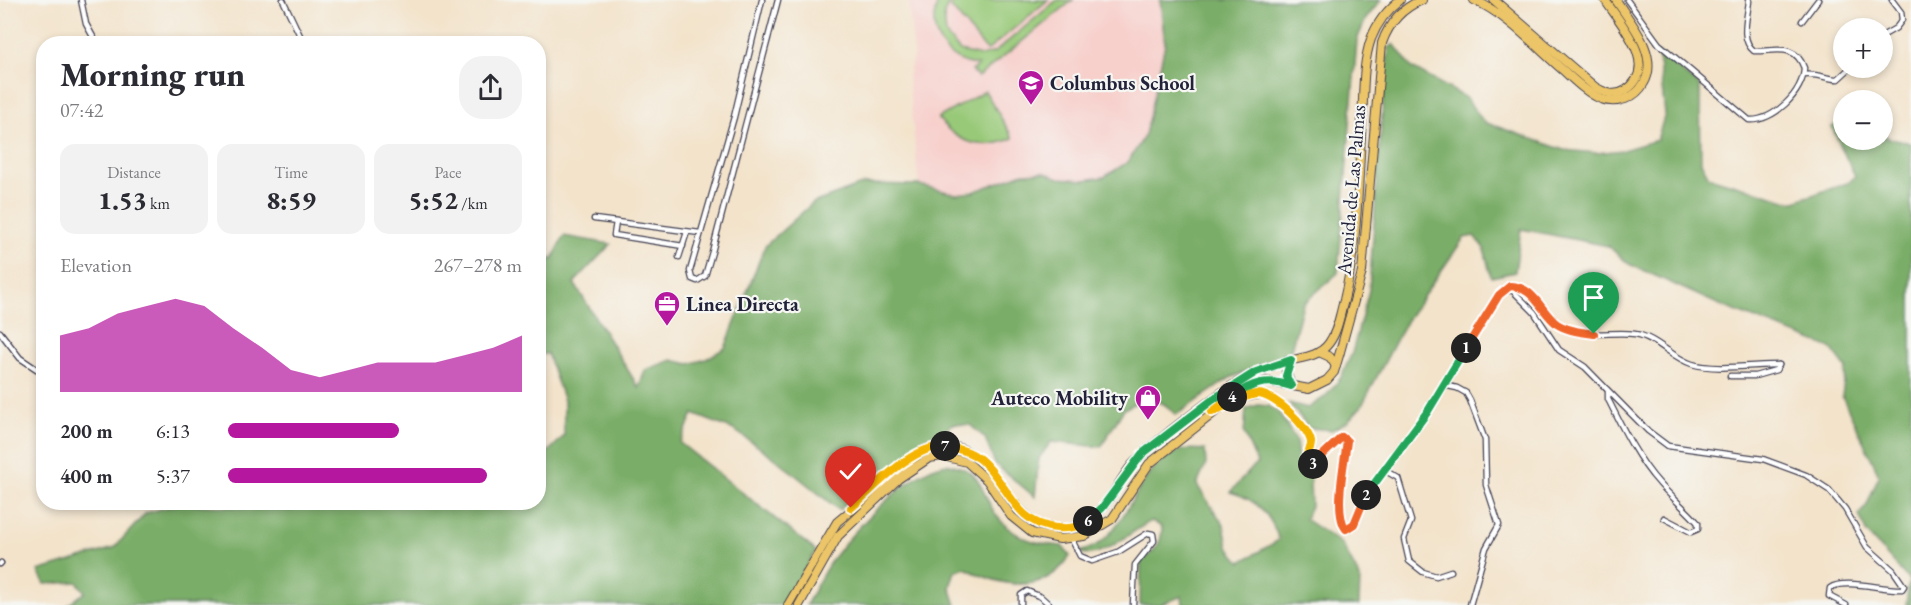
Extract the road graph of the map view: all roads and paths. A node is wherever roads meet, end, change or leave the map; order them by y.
1 (81, 0) edge
2 (283, 0) edge
3 (762, 0) edge
4 (778, 0) edge
5 (1400, 0) edge
6 (1422, 0) edge
7 (1474, 0) edge
8 (1494, 0) edge
9 (1605, 0) edge
10 (1616, 0) edge
11 (1627, 0) edge
12 (1749, 0) edge
13 (1818, 0) edge
14 (1892, 0) edge
15 (1802, 21) dead end
16 (1893, 30) edge
17 (93, 36) edge
18 (300, 36) edge
19 (1804, 75) junction
20 (1839, 78) edge
21 (594, 219) dead end
22 (615, 222) junction
23 (687, 232) junction
24 (700, 233) junction
25 (683, 246) junction
26 (679, 257) dead end
27 (1505, 290) junction
28 (0, 332) edge
29 (1319, 352) junction
30 (1291, 360) junction
31 (1336, 366) junction
32 (36, 369) edge
33 (1730, 376) dead end
34 (1443, 385) junction
35 (1291, 386) junction
36 (1608, 391) junction
37 (1212, 412) junction
38 (1384, 470) junction
39 (1664, 518) dead end
40 (1071, 538) junction
41 (1451, 571) dead end
42 (788, 605) edge
43 (799, 605) edge
44 (1021, 605) edge
45 (1050, 605) edge
46 (1133, 605) edge
47 (1470, 605) edge
48 (1846, 605) edge

1 - 17 street
2 - 18 street
3 - 24 street
4 - 24 street
5 - 29 main road, Avenida de Las Palmas
6 - 31 main road, Avenida de Las Palmas
7 - 10 main road
8 - 9 main road
11 - 19 street
12 - 19 street
13 - 15 street
14 - 16 street
19 - 20 street
21 - 22 street
22 - 23 street
22 - 25 street
23 - 24 street
23 - 25 street
25 - 26 street
27 - 33 street
27 - 34 street
27 - 36 street
28 - 32 street
29 - 30 main road
29 - 31 main road
30 - 35 main road
30 - 42 main road
31 - 35 main road, Avenida de Las Palmas
34 - 38 street
34 - 47 street
35 - 37 main road, Avenida de Las Palmas
36 - 39 street
36 - 48 street
37 - 38 street
37 - 40 main road, Avenida de Las Palmas
38 - 41 street
40 - 43 main road, Avenida de Las Palmas
40 - 46 street
44 - 45 street

